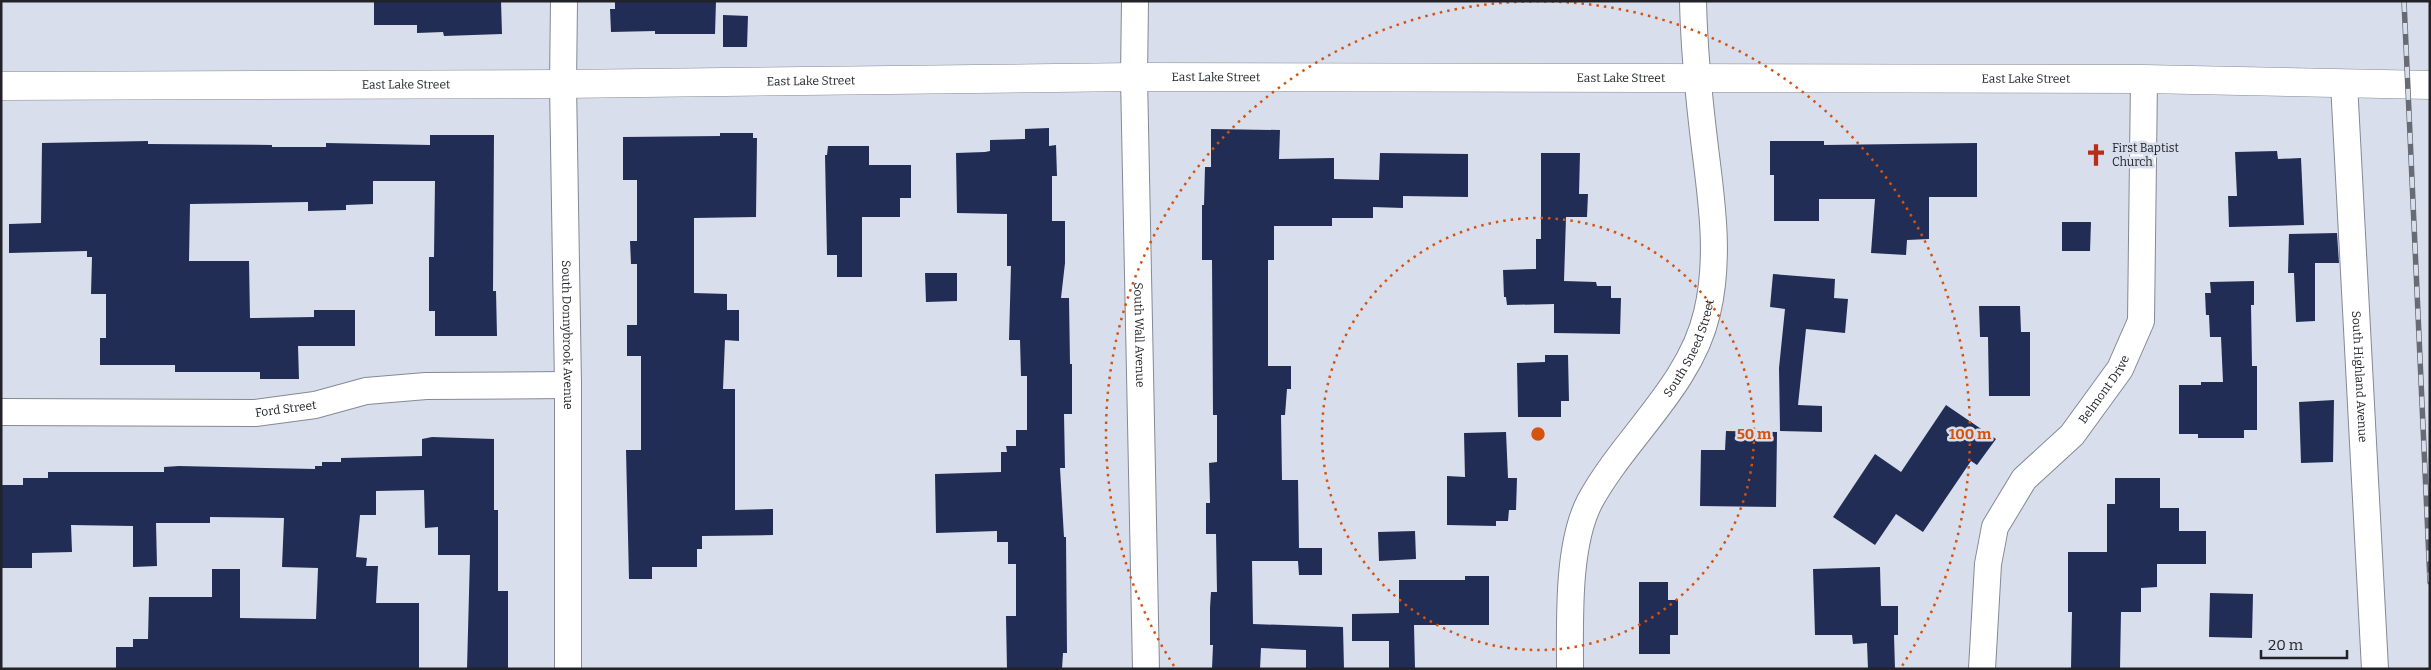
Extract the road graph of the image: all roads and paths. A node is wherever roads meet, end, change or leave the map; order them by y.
1 (564, 1) edge
2 (1135, 1) edge
3 (1694, 1) edge
4 (1134, 77) junction
5 (2144, 79) junction
6 (1697, 80) junction
7 (2344, 83) junction
8 (563, 84) junction
9 (1, 86) edge
10 (2430, 86) edge
11 (568, 385) junction
12 (1, 412) edge
13 (568, 669) edge
14 (1146, 669) edge
15 (1570, 669) edge
16 (1982, 669) edge
17 (2375, 669) edge

1 - 8 street, South Donnybrook Avenue
2 - 4 street, South Wall Avenue
3 - 6 street, South Sneed Street
4 - 6 street, East Lake Street
4 - 8 street, East Lake Street
4 - 14 street, South Wall Avenue
5 - 6 street, East Lake Street
5 - 7 street, East Lake Street
5 - 16 street, Belmont Drive
6 - 15 street, South Sneed Street
7 - 10 street, East Lake Street
7 - 17 street, South Highland Avenue
8 - 9 street, East Lake Street
8 - 11 street, South Donnybrook Avenue
11 - 12 street, Ford Street
11 - 13 street, South Donnybrook Avenue

